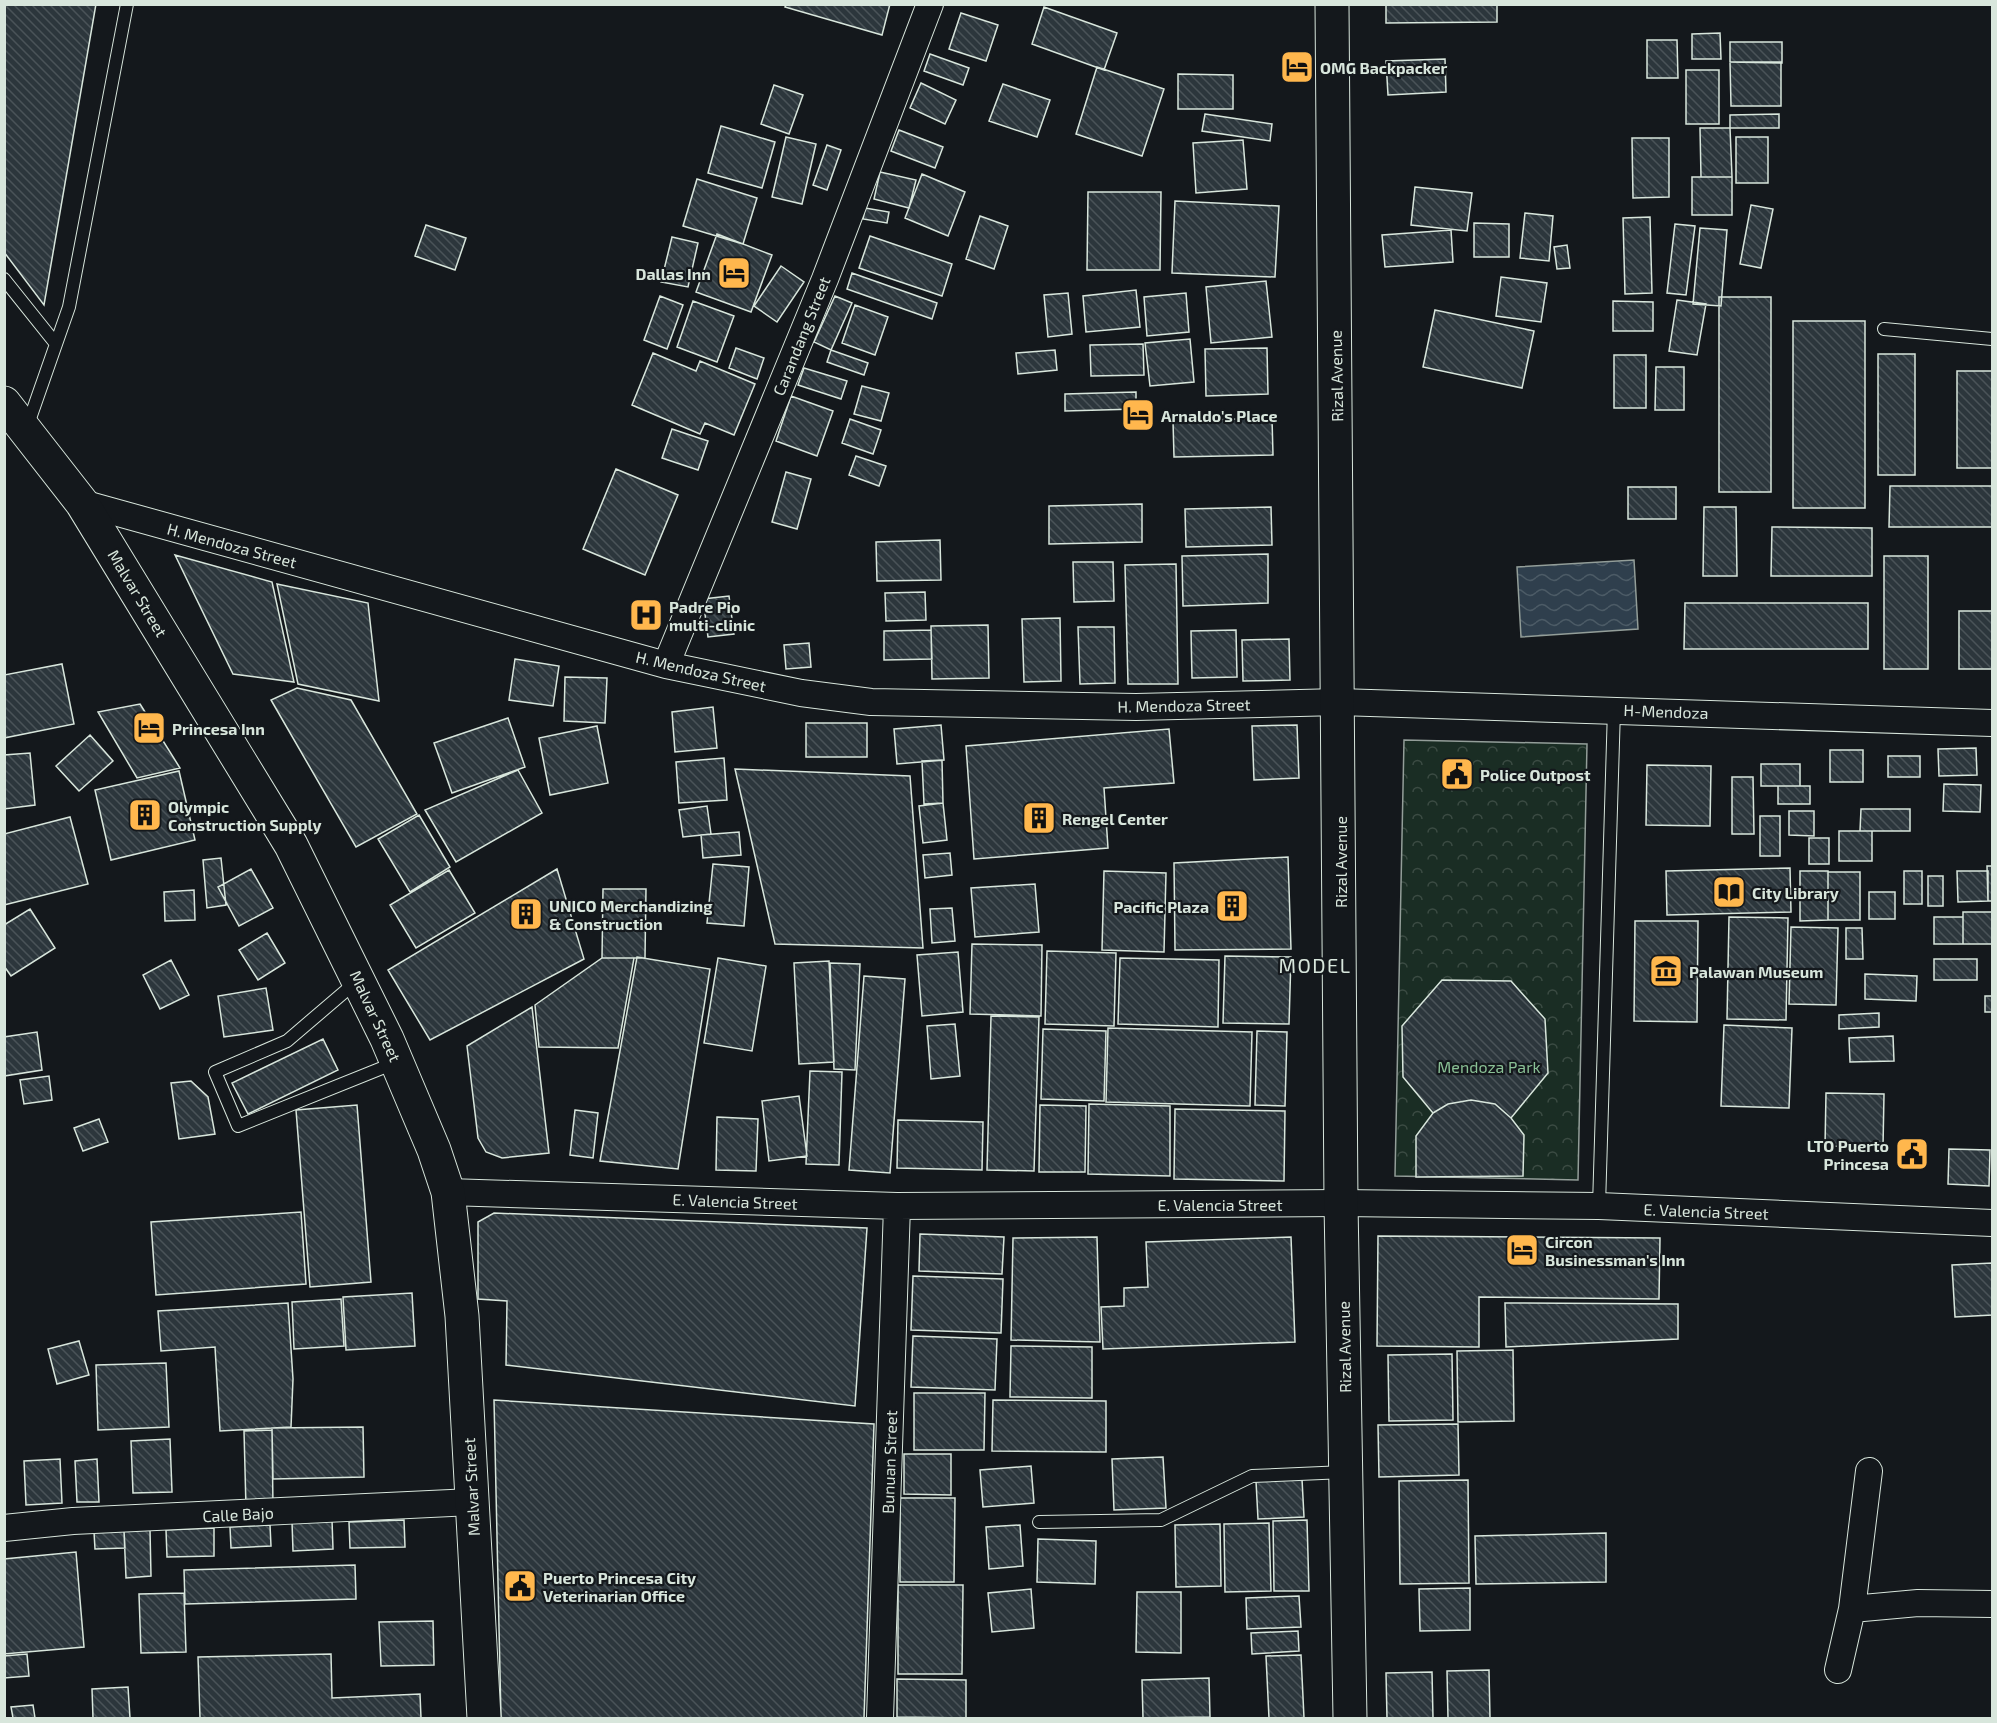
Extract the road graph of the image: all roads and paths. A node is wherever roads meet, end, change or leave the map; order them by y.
1 (127, 4) edge
2 (930, 4) edge
3 (1332, 4) edge
4 (4, 279) edge
5 (1884, 328) dead end
6 (1992, 339) edge
7 (56, 344) junction
8 (4, 403) edge
9 (26, 431) junction
10 (82, 503) junction
11 (666, 664) junction
12 (1339, 702) junction
13 (1614, 709) junction
14 (1992, 723) edge
15 (359, 979) junction
16 (398, 1061) junction
17 (448, 1192) junction
18 (1341, 1203) junction
19 (897, 1206) junction
20 (1599, 1206) junction
21 (1992, 1223) edge
22 (1869, 1471) dead end
23 (1346, 1472) junction
24 (472, 1502) junction
25 (1039, 1522) dead end
26 (4, 1528) edge
27 (1992, 1604) edge
28 (1852, 1608) junction
29 (1838, 1670) dead end
30 (484, 1719) edge
31 (880, 1719) edge
32 (1350, 1719) edge

1 - 7 lane
2 - 11 street, Carandang Street
3 - 12 main road, Rizal Avenue
4 - 7 lane
5 - 6 lane
7 - 9 lane
8 - 9 main road, Malvar Street
9 - 10 main road, Malvar Street
10 - 11 street, H. Mendoza Street
10 - 15 main road, Malvar Street
11 - 12 street, H. Mendoza Street
12 - 13 street, H-Mendoza
12 - 18 main road, Rizal Avenue
13 - 14 street, H-Mendoza
13 - 20 lane
15 - 16 main road, Malvar Street
15 - 16 lane
16 - 17 main road, Malvar Street
17 - 19 street, E. Valencia Street
17 - 24 main road, Malvar Street
18 - 19 street, E. Valencia Street
18 - 20 street, E. Valencia Street
18 - 23 main road, Rizal Avenue
19 - 31 street, Bunuan Street
20 - 21 street, E. Valencia Street
22 - 28 street
23 - 25 lane
23 - 32 main road, Rizal Avenue
24 - 26 street, Calle Bajo
24 - 30 main road, Malvar Street
27 - 28 street
28 - 29 street

